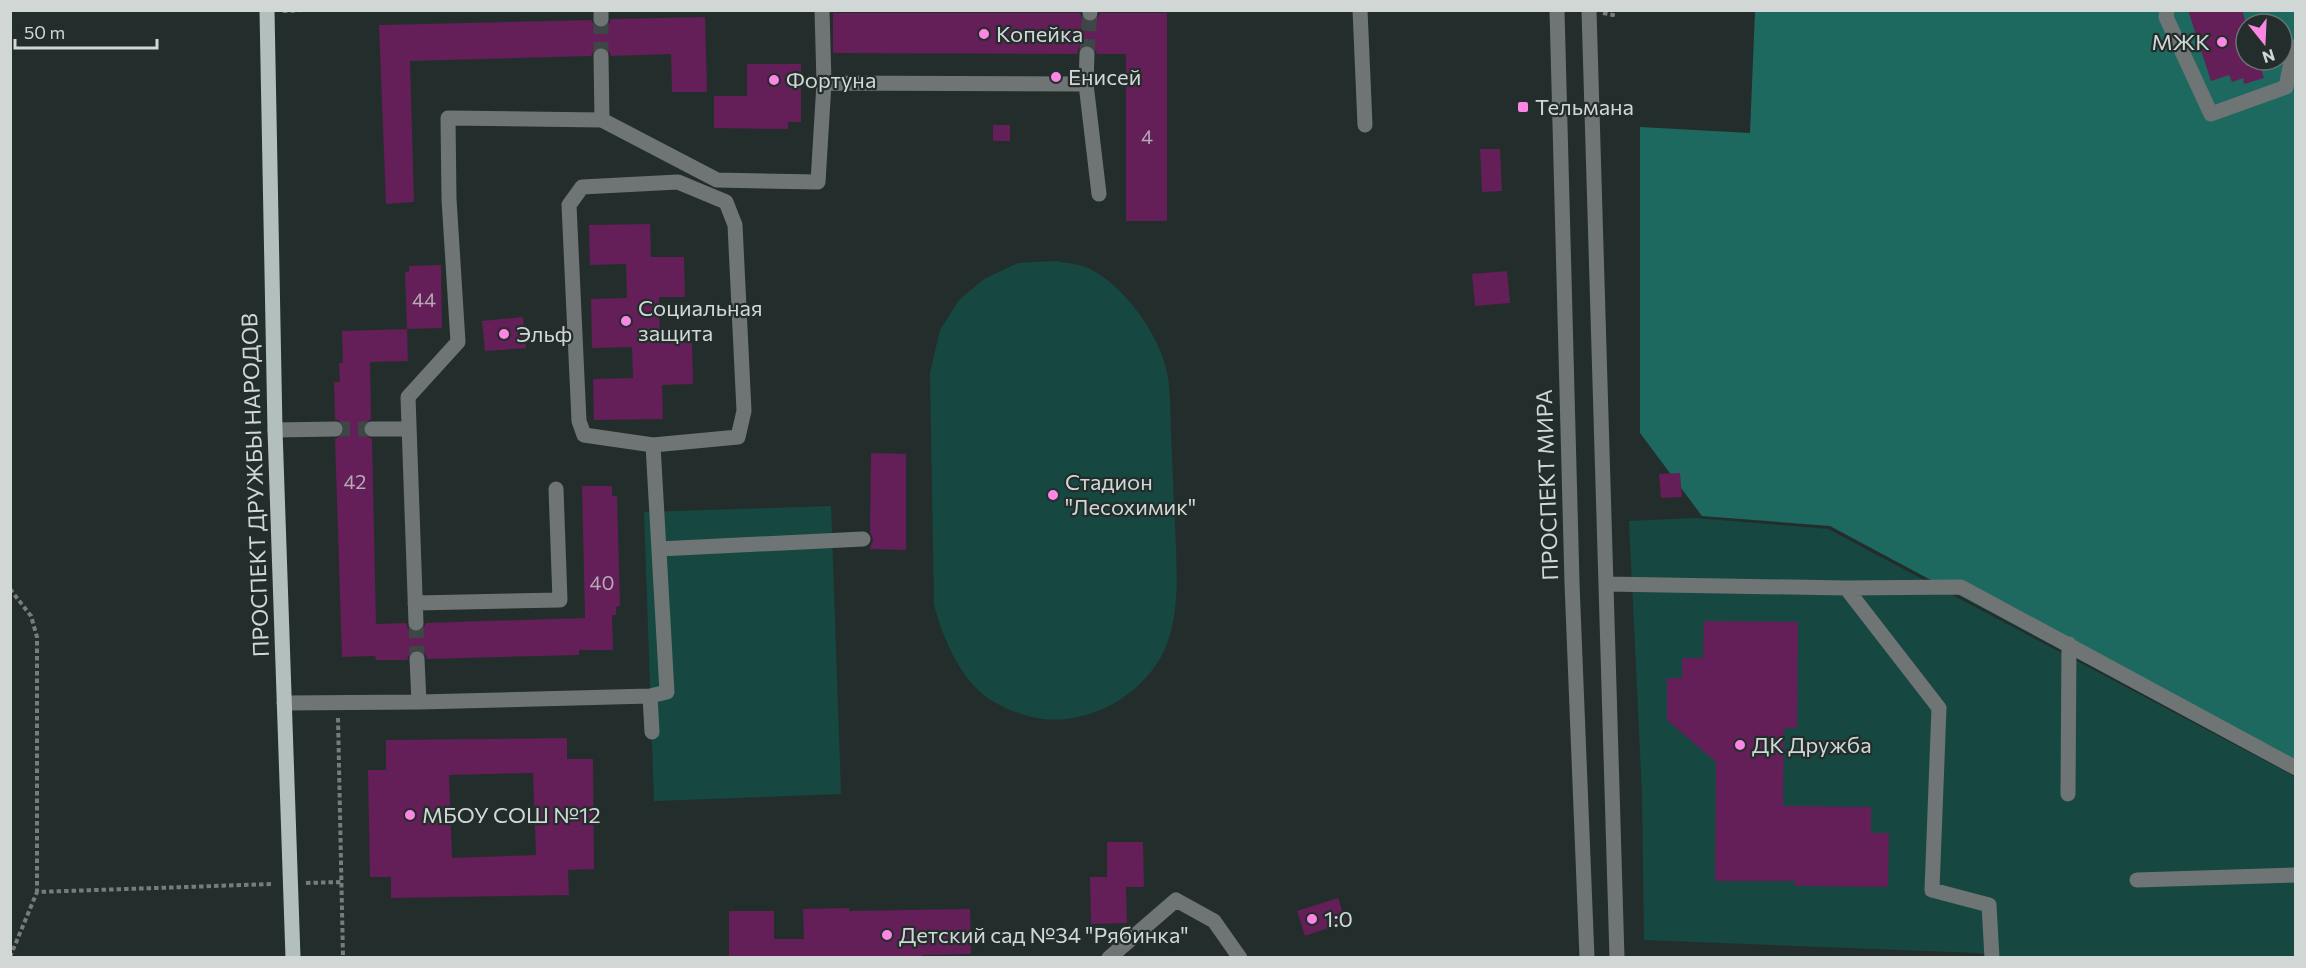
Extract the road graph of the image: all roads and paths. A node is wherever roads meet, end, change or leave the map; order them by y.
1 (267, 10) edge
2 (822, 10) edge
3 (1360, 10) edge
4 (1557, 10) edge
5 (1589, 10) edge
6 (2166, 10) edge
7 (1087, 54) tunnel mouth
8 (601, 56) tunnel mouth
9 (2289, 72) edge
10 (824, 83) junction
11 (1086, 84) junction
12 (602, 120) junction
13 (1365, 125) dead end
14 (1099, 194) dead end
15 (335, 429) tunnel mouth
16 (372, 429) tunnel mouth
17 (409, 429) junction
18 (275, 430) junction
19 (653, 445) junction
20 (556, 489) dead end
21 (863, 540) dead end
22 (659, 549) junction
23 (1606, 584) junction
24 (1846, 588) junction
25 (10, 589) edge
26 (415, 603) junction
27 (416, 623) tunnel mouth
28 (2069, 644) junction
29 (417, 659) tunnel mouth
30 (650, 696) junction
31 (419, 702) junction
32 (284, 703) junction
33 (338, 703) junction
34 (652, 732) dead end
35 (2295, 768) edge
36 (2068, 794) dead end
37 (2295, 875) edge
38 (2138, 880) dead end
39 (341, 882) junction
40 (290, 883) junction
41 (37, 892) junction
42 (10, 957) edge
43 (293, 957) edge
44 (343, 957) edge
45 (1109, 957) edge
46 (1240, 957) edge
47 (1587, 957) edge
48 (1617, 957) edge
49 (1992, 957) edge

1 - 18 main road, ПРОСПЕКТ ДРУЖБЫ НАРОДОВ
2 - 10 street
3 - 13 street
4 - 47 street, ПРОСПЕКТ МИРА
5 - 23 street
6 - 9 street
7 - 11 street
8 - 12 street
10 - 11 street
10 - 12 street
11 - 14 street
12 - 17 street
15 - 18 street
16 - 17 street
17 - 26 street
18 - 32 main road, ПРОСПЕКТ ДРУЖБЫ НАРОДОВ
19 - 19 street
19 - 22 street
20 - 26 street
21 - 22 street
22 - 30 street
23 - 24 street
23 - 48 street
24 - 28 street
24 - 49 street
25 - 41 path
26 - 27 street
28 - 35 street
28 - 36 street
29 - 31 street
30 - 31 street
30 - 34 street
31 - 33 street
32 - 33 street
32 - 40 main road, ПРОСПЕКТ ДРУЖБЫ НАРОДОВ
33 - 39 path
37 - 38 street
39 - 40 path
39 - 44 path
40 - 41 path
40 - 43 main road, ПРОСПЕКТ ДРУЖБЫ НАРОДОВ
41 - 42 path
45 - 46 street

